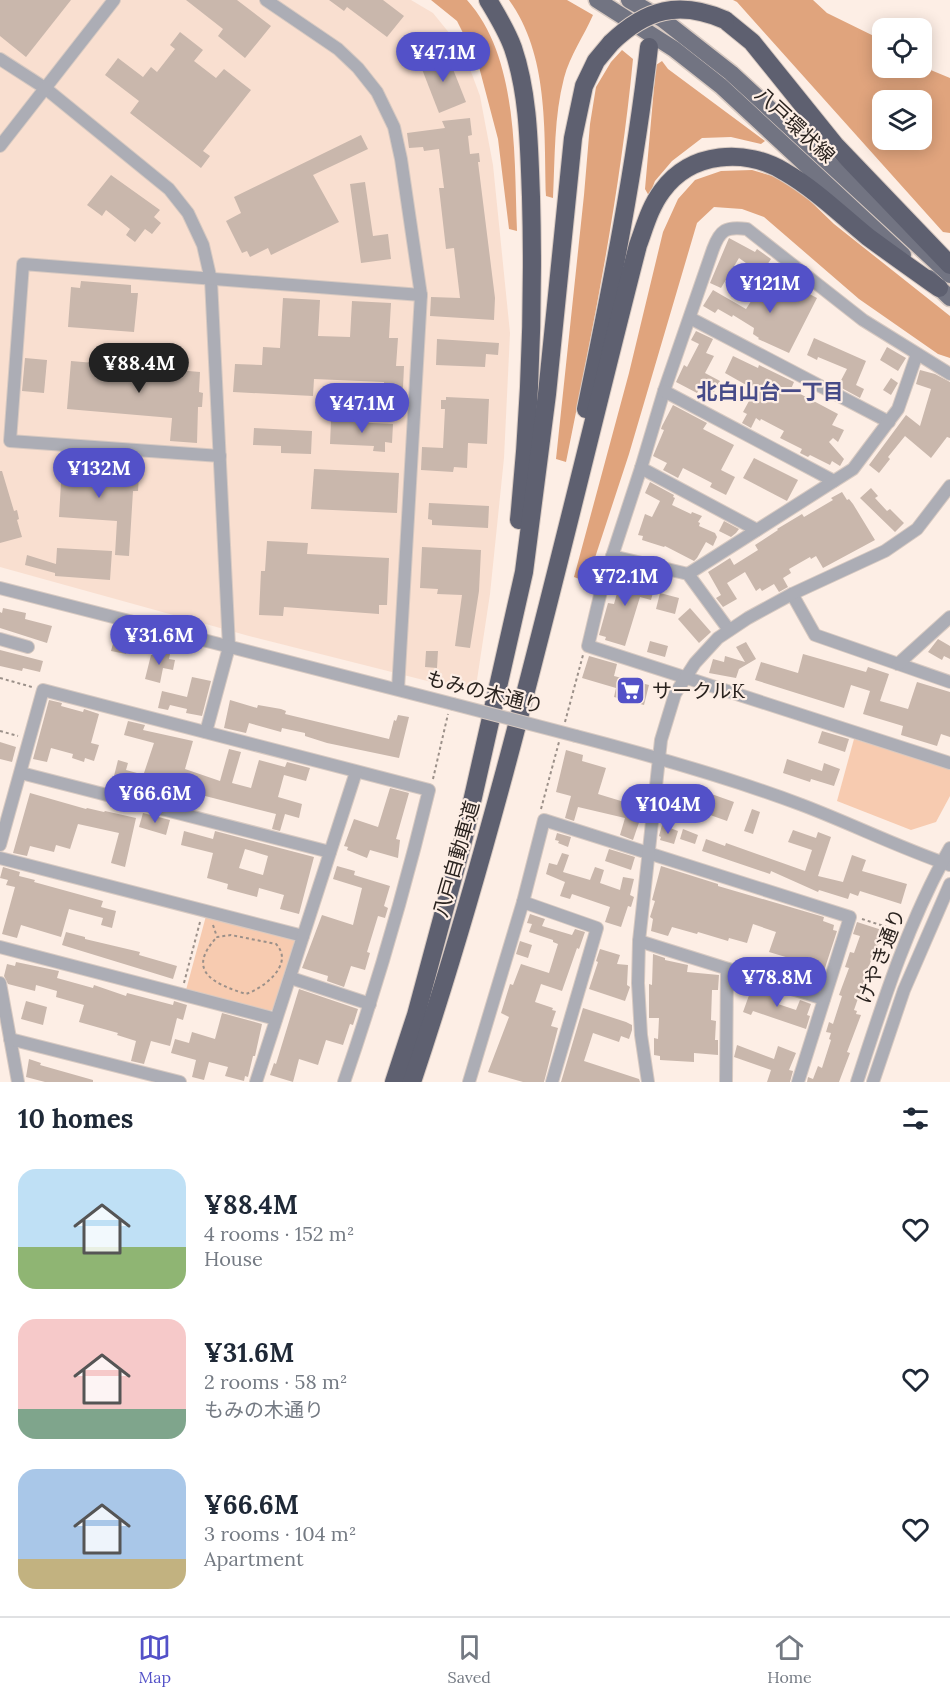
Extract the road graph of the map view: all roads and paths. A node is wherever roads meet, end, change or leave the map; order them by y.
1 (114, 0) edge
2 (266, 0) edge
3 (488, 0) edge
4 (597, 0) edge
5 (629, 0) edge
6 (649, 47) dead end
7 (0, 59) edge
8 (45, 88) junction
9 (0, 146) edge
10 (950, 265) edge
11 (211, 280) junction
12 (946, 287) edge
13 (420, 296) junction
14 (690, 318) junction
15 (917, 354) junction
16 (950, 374) edge
17 (664, 391) junction
18 (889, 422) junction
19 (220, 456) junction
20 (642, 468) junction
21 (834, 481) junction
22 (950, 486) edge
23 (757, 530) junction
24 (612, 555) junction
25 (687, 574) junction
26 (0, 588) edge
27 (792, 594) junction
28 (950, 617) edge
29 (729, 630) junction
30 (0, 639) edge
31 (28, 646) dead end
32 (536, 646) junction
33 (230, 647) junction
34 (898, 664) junction
35 (684, 677) junction
36 (0, 678) edge
37 (500, 679) junction
38 (950, 681) edge
39 (398, 689) junction
40 (43, 690) junction
41 (450, 709) junction
42 (0, 731) edge
43 (206, 732) junction
44 (30, 740) junction
45 (659, 757) junction
46 (950, 763) edge
47 (356, 772) junction
48 (21, 773) junction
49 (429, 790) junction
50 (0, 845) edge
51 (950, 848) edge
52 (647, 851) junction
53 (330, 852) junction
54 (0, 858) edge
55 (946, 864) edge
56 (950, 884) edge
57 (523, 902) junction
58 (208, 912) junction
59 (850, 917) junction
60 (896, 930) dead end
61 (303, 936) junction
62 (217, 937) junction
63 (639, 941) junction
64 (0, 947) edge
65 (728, 969) junction
66 (291, 978) junction
67 (0, 984) edge
68 (181, 994) junction
69 (824, 999) junction
70 (370, 1004) junction
71 (276, 1019) junction
72 (10, 1039) junction
73 (18, 1082) edge
74 (180, 1082) edge
75 (256, 1082) edge
76 (344, 1082) edge
77 (394, 1082) edge
78 (412, 1082) edge
79 (469, 1082) edge
80 (552, 1082) edge
81 (648, 1082) edge
82 (726, 1082) edge
83 (798, 1082) edge
84 (857, 1082) edge
85 (873, 1082) edge

1 - 8 street
2 - 13 street
3 - 37 highway
4 - 12 main road, 八戸環状線
5 - 12 main road, 八戸環状線
6 - 32 highway
7 - 8 street
8 - 9 street
8 - 11 street
10 - 37 highway, bridge
11 - 13 street
11 - 19 street
11 - 19 street
12 - 32 highway
13 - 39 street
14 - 15 street
14 - 17 street
14 - 18 street
15 - 16 street
15 - 18 street
17 - 20 street
17 - 21 street
18 - 21 street
19 - 33 street
20 - 23 street
20 - 24 street
21 - 23 street
22 - 27 street
23 - 25 street
24 - 25 street
24 - 35 street
25 - 29 street
26 - 33 street, もみの木通り
27 - 29 street
27 - 34 street
28 - 34 street
29 - 35 street
30 - 31 street
32 - 78 highway, 八戸自動車道
33 - 39 street, もみの木通り
33 - 43 street
34 - 38 street
35 - 45 street
35 - 46 street
36 - 40 path
37 - 77 highway, 八戸自動車道
39 - 41 street, もみの木通り
40 - 43 street
40 - 44 street
41 - 45 street, もみの木通り, bridge
41 - 49 path
42 - 44 path
43 - 47 street
44 - 48 street
45 - 52 street
45 - 55 street, もみの木通り
47 - 49 street
47 - 53 street
48 - 50 street
48 - 53 street
49 - 70 street
51 - 55 street, けやき通り
52 - 57 street
52 - 59 street
52 - 63 street
53 - 61 street
54 - 58 street
55 - 84 street, けやき通り
56 - 85 street, けやき通り
57 - 79 street
57 - 80 street
58 - 61 street
58 - 62 path
58 - 68 path
59 - 60 path
59 - 69 street
61 - 66 street
62 - 62 path
63 - 65 street
63 - 81 street
64 - 68 street
65 - 69 street
65 - 82 street
66 - 70 street
66 - 71 street
67 - 72 street
68 - 71 street
69 - 83 street
70 - 76 street
71 - 75 street
72 - 73 street
72 - 74 street

